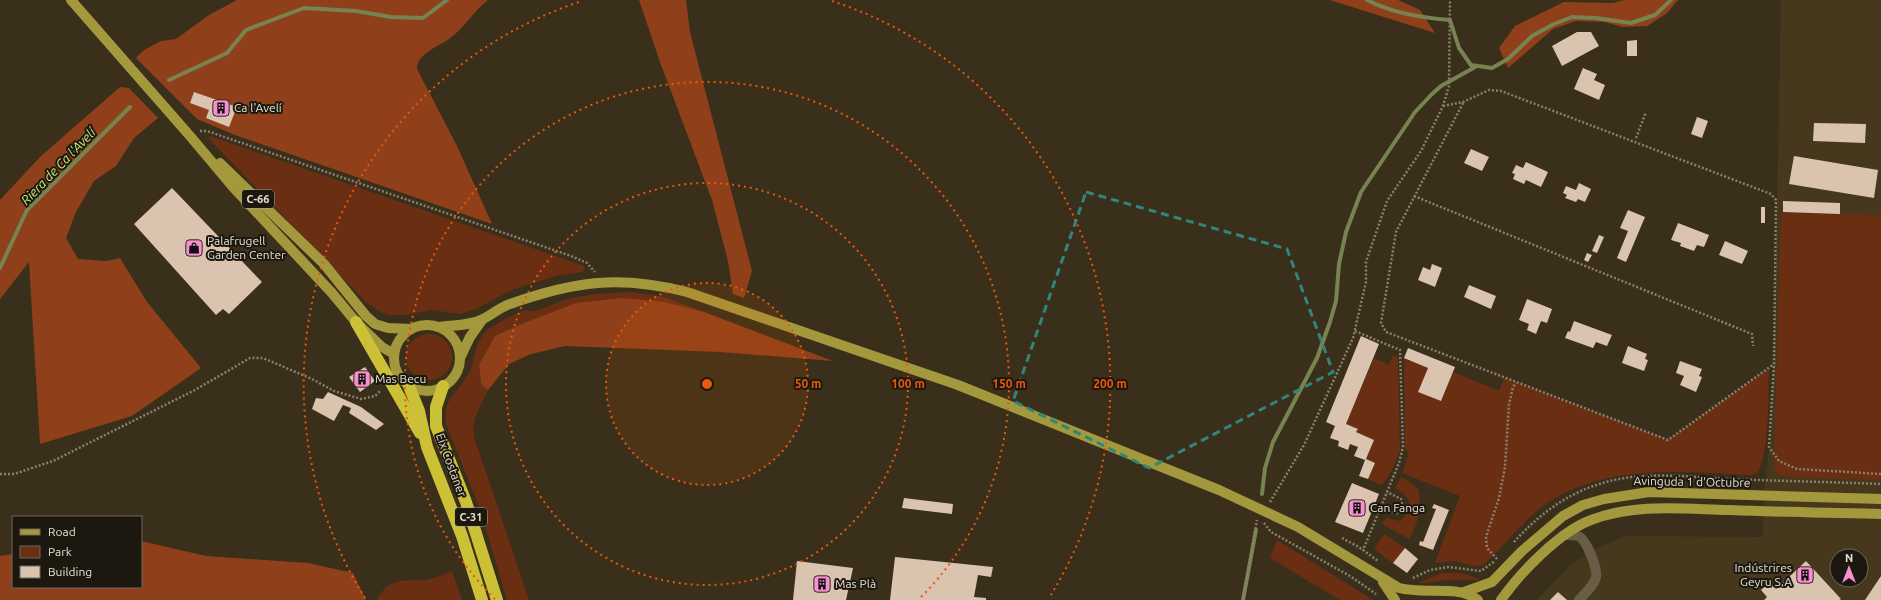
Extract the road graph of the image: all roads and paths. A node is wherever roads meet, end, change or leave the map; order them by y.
1 (71, 0) edge
2 (1450, 0) edge
3 (1463, 102) junction
4 (1443, 106) junction
5 (1646, 112) dead end
6 (187, 133) junction
7 (1636, 138) dead end
8 (1414, 196) junction
9 (602, 282) junction
10 (482, 320) junction
11 (356, 322) junction
12 (438, 327) junction
13 (410, 329) junction
14 (1355, 331) junction
15 (1753, 346) dead end
16 (394, 354) junction
17 (460, 358) junction
18 (1774, 364) junction
19 (389, 381) junction
20 (1516, 383) junction
21 (409, 386) junction
22 (444, 386) junction
23 (427, 447) junction
24 (0, 474) edge
25 (1881, 474) edge
26 (1387, 492) junction
27 (1881, 499) edge
28 (1262, 509) junction
29 (1380, 509) junction
30 (1881, 514) edge
31 (1274, 533) dead end
32 (1564, 535) junction
33 (1363, 550) dead end
34 (1497, 559) dead end
35 (1379, 577) junction
36 (1440, 592) junction
37 (1464, 592) junction
38 (1380, 597) dead end
39 (482, 600) edge
40 (497, 600) edge
41 (1243, 600) edge
42 (1395, 600) edge
43 (1422, 600) edge
44 (1478, 600) edge
45 (1501, 600) edge
46 (1579, 600) edge

1 - 6 main road, C-66
2 - 4 path
3 - 4 path
3 - 8 path
3 - 18 path
4 - 14 path
5 - 7 path
6 - 9 path
6 - 11 main road, C-66
6 - 13 main road, C-66
8 - 15 path
8 - 20 path
9 - 10 main road, C-31
9 - 28 main road, C-31
10 - 12 main road, C-31
10 - 17 main road, C-31
11 - 16 main road, C-66
11 - 19 highway
12 - 13 main road, C-31
12 - 17 main road
13 - 16 main road
14 - 26 path
14 - 28 path
16 - 21 main road, C-31
17 - 22 main road, C-31
18 - 20 path
18 - 25 path
19 - 23 highway
19 - 24 path
20 - 34 path
21 - 22 main road
21 - 23 highway, Eix Costaner / C-31
22 - 40 highway, Eix Costaner / C-31
23 - 39 highway, Eix Costaner / C-31
26 - 29 path
26 - 29 path
27 - 37 main road, Avinguda 1 d'Octubre
28 - 35 main road, C-31
28 - 41 path
29 - 33 path
30 - 32 main road
31 - 38 path
32 - 45 main road
32 - 46 lane
35 - 36 main road, C-31
35 - 42 main road, C-31
36 - 37 main road, C-31
36 - 43 main road, C-31
37 - 44 main road, C-31

